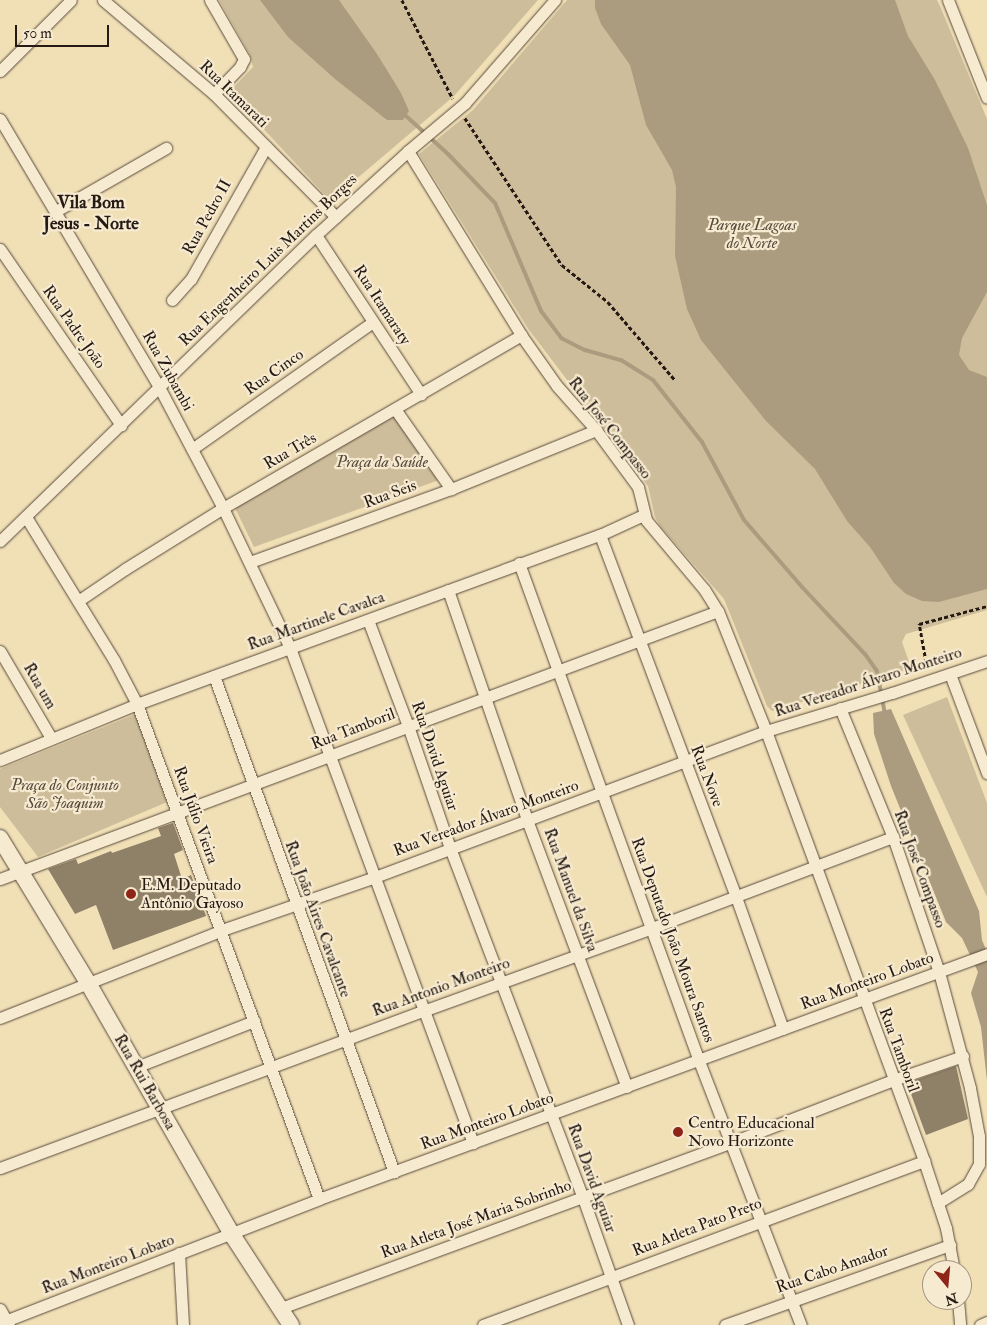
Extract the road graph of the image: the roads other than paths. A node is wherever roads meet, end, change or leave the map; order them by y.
1 (71, 0) edge
2 (103, 0) edge
3 (210, 0) edge
4 (555, 0) edge
5 (948, 0) edge
6 (0, 71) edge
7 (214, 94) junction
8 (987, 98) edge
9 (0, 119) edge
10 (266, 147) junction
11 (412, 147) junction
12 (166, 148) dead end
13 (56, 212) junction
14 (336, 217) junction
15 (316, 235) junction
16 (0, 249) edge
17 (172, 300) dead end
18 (374, 322) junction
19 (522, 335) junction
20 (159, 387) junction
21 (421, 394) junction
22 (396, 410) junction
23 (121, 425) junction
24 (596, 430) junction
25 (192, 449) junction
26 (451, 489) junction
27 (223, 508) junction
28 (643, 515) junction
29 (26, 517) junction
30 (600, 535) junction
31 (0, 541) edge
32 (250, 562) junction
33 (519, 563) junction
34 (448, 590) junction
35 (78, 601) junction
36 (718, 611) junction
37 (368, 620) junction
38 (639, 642) junction
39 (290, 648) junction
40 (0, 651) edge
41 (987, 661) edge
42 (556, 671) junction
43 (950, 674) junction
44 (214, 676) junction
45 (484, 698) junction
46 (137, 704) junction
47 (840, 708) junction
48 (408, 726) junction
49 (766, 731) junction
50 (51, 738) junction
51 (329, 756) junction
52 (0, 760) edge
53 (684, 762) junction
54 (987, 773) edge
55 (253, 783) junction
56 (603, 792) junction
57 (177, 812) junction
58 (527, 820) junction
59 (893, 837) junction
60 (0, 838) edge
61 (450, 848) junction
62 (814, 866) junction
63 (19, 871) junction
64 (375, 877) junction
65 (0, 879) edge
66 (736, 897) junction
67 (296, 905) junction
68 (652, 928) junction
69 (222, 930) junction
70 (987, 954) edge
71 (577, 955) junction
72 (939, 972) junction
73 (88, 983) junction
74 (500, 983) junction
75 (864, 1001) junction
76 (423, 1011) junction
77 (0, 1018) edge
78 (254, 1022) junction
79 (783, 1029) junction
80 (344, 1040) junction
81 (963, 1056) junction
82 (699, 1061) junction
83 (136, 1067) junction
84 (269, 1068) junction
85 (893, 1080) junction
86 (627, 1087) junction
87 (159, 1108) junction
88 (551, 1115) junction
89 (472, 1143) junction
90 (730, 1143) junction
91 (924, 1161) junction
92 (0, 1168) edge
93 (394, 1172) junction
94 (583, 1198) junction
95 (319, 1199) junction
96 (938, 1203) junction
97 (760, 1220) junction
98 (231, 1233) junction
99 (950, 1245) junction
100 (179, 1253) junction
101 (952, 1260) edge
102 (610, 1277) junction
103 (791, 1300) junction
104 (281, 1308) junction
105 (0, 1309) edge
106 (959, 1310) edge
107 (987, 1322) edge
108 (5, 1323) edge
109 (183, 1325) edge
110 (291, 1325) edge
111 (483, 1325) edge
112 (628, 1325) edge
113 (725, 1325) edge
114 (801, 1325) edge
115 (960, 1325) edge
116 (980, 1325) edge

1 - 6 street
2 - 7 street, Rua Itamarati
3 - 7 street
4 - 11 street, Rua Engenheiro Luis Martins Borges
5 - 8 street
7 - 10 street, Rua Itamarati
9 - 13 street, Rua Zubambi
10 - 14 street, Rua Itamarati
10 - 17 street, Rua Pedro II
11 - 14 street, Rua Engenheiro Luis Martins Borges
11 - 19 street, Rua José Compasso
12 - 13 street
13 - 20 street, Rua Zubambi
14 - 15 street, Rua Engenheiro Luis Martins Borges
15 - 18 street, Rua Itamaraty
15 - 20 street, Rua Engenheiro Luis Martins Borges
16 - 23 street, Rua Padre João
18 - 21 street, Rua Itamaraty
18 - 25 street, Rua Cinco
19 - 21 street, Rua Três
19 - 24 street, Rua José Compasso
20 - 23 street, Rua Engenheiro Luis Martins Borges
20 - 25 street, Rua Zubambi
21 - 22 street, Rua Três
22 - 26 street
22 - 27 street, Rua Três
23 - 29 street, Rua Engenheiro Luis Martins Borges
24 - 26 street, Rua Seis
24 - 28 street, Rua José Compasso
25 - 27 street, Rua Zubambi
26 - 32 street, Rua Seis
27 - 32 street, Rua Zubambi
27 - 35 street, Rua Três
28 - 30 street, Rua Martinele Cavalca
28 - 36 street
29 - 31 street, Rua Engenheiro Luis Martins Borges
29 - 35 street, Rua Júlio Vieira
30 - 33 street, Rua Martinele Cavalca
30 - 38 street, Rua Nove
32 - 39 street, Rua Zubambi
33 - 34 street, Rua Martinele Cavalca
33 - 42 street, Rua Deputado João Moura Santos
34 - 37 street, Rua Martinele Cavalca
34 - 45 street, Rua Manuel da Silva
35 - 46 street, Rua Júlio Vieira
36 - 38 street, Rua Tamboril
36 - 49 street
37 - 39 street, Rua Martinele Cavalca
37 - 48 street, Rua David Aguiar
38 - 42 street, Rua Tamboril
38 - 53 street, Rua Nove
39 - 44 street, Rua Martinele Cavalca
39 - 51 street, Rua Zubambi
40 - 50 street, Rua um
41 - 43 street, Rua Vereador Álvaro Monteiro
42 - 45 street, Rua Tamboril
42 - 56 street, Rua Deputado João Moura Santos
43 - 47 street, Rua Vereador Álvaro Monteiro
43 - 54 street
44 - 46 street, Rua Martinele Cavalca
44 - 55 street, Rua João Aires Cavalcante
45 - 48 street, Rua Tamboril
45 - 58 street, Rua Manuel da Silva
46 - 50 street, Rua Martinele Cavalca
46 - 57 street, Rua Júlio Vieira
47 - 49 street, Rua Vereador Álvaro Monteiro
47 - 59 street, Rua José Compasso
48 - 51 street, Rua Tamboril
48 - 61 street, Rua David Aguiar
49 - 53 street, Rua Vereador Álvaro Monteiro
49 - 62 street, Rua Tamboril
50 - 52 street, Rua Martinele Cavalca
51 - 55 street, Rua Tamboril
51 - 64 street, Rua Zubambi
53 - 56 street, Rua Vereador Álvaro Monteiro
53 - 66 street, Rua Nove
55 - 57 street, Rua Tamboril
55 - 67 street, Rua João Aires Cavalcante
56 - 58 street, Rua Vereador Álvaro Monteiro
56 - 68 street, Rua Deputado João Moura Santos
57 - 63 street, Rua Tamboril
57 - 69 street, Rua Júlio Vieira
58 - 61 street, Rua Vereador Álvaro Monteiro
58 - 71 street, Rua Manuel da Silva
59 - 62 street, Rua Antonio Monteiro
59 - 72 street, Rua José Compasso
60 - 63 street, Rua Rui Barbosa
61 - 64 street, Rua Vereador Álvaro Monteiro
61 - 74 street, Rua David Aguiar
62 - 66 street, Rua Antonio Monteiro
62 - 75 street, Rua Tamboril
63 - 65 street, Rua Tamboril
63 - 73 street, Rua Rui Barbosa
64 - 67 street, Rua Vereador Álvaro Monteiro
64 - 76 street, Rua Zubambi
66 - 68 street, Rua Antonio Monteiro
66 - 79 street, Rua Nove
67 - 69 street, Rua Vereador Álvaro Monteiro
67 - 80 street, Rua João Aires Cavalcante
68 - 71 street, Rua Antonio Monteiro
68 - 82 street, Rua Deputado João Moura Santos
69 - 73 street, Rua Vereador Álvaro Monteiro
69 - 78 street, Rua Júlio Vieira
70 - 72 street, Rua Monteiro Lobato
71 - 74 street, Rua Antonio Monteiro
71 - 86 street, Rua Manuel da Silva
72 - 75 street, Rua Monteiro Lobato
72 - 81 street, Rua José Compasso
73 - 77 street, Rua Vereador Álvaro Monteiro
73 - 83 street, Rua Rui Barbosa
74 - 76 street, Rua Antonio Monteiro
74 - 88 street, Rua David Aguiar
75 - 79 street, Rua Monteiro Lobato
75 - 85 street, Rua Tamboril
76 - 80 street, Rua Antonio Monteiro
76 - 89 street, Rua Zubambi
78 - 83 street
78 - 84 street, Rua Júlio Vieira
79 - 82 street, Rua Monteiro Lobato
80 - 84 street, Rua Antonio Monteiro
80 - 93 street, Rua João Aires Cavalcante
81 - 85 street, Rua Atleta José Maria Sobrinho
81 - 96 street, Rua José Compasso
82 - 86 street, Rua Monteiro Lobato
82 - 90 street, Rua Deputado João Moura Santos
83 - 87 street, Rua Rui Barbosa
84 - 87 street, Rua Antonio Monteiro
84 - 95 street, Rua Júlio Vieira
85 - 90 street, Rua Atleta José Maria Sobrinho
85 - 91 street, Rua Tamboril
86 - 88 street, Rua Monteiro Lobato
87 - 92 street, Rua Antonio Monteiro
87 - 98 street, Rua Rui Barbosa
88 - 89 street, Rua Monteiro Lobato
88 - 94 street, Rua David Aguiar
89 - 93 street, Rua Monteiro Lobato
90 - 94 street, Rua Atleta José Maria Sobrinho
90 - 97 street, Rua Deputado João Moura Santos
91 - 96 street, Rua Tamboril
91 - 97 street, Rua Atleta Pato Preto
93 - 95 street, Rua Monteiro Lobato
94 - 102 street, Rua David Aguiar
94 - 104 street, Rua Atleta José Maria Sobrinho
95 - 98 street, Rua Monteiro Lobato
96 - 99 street, Rua Tamboril
97 - 102 street, Rua Atleta Pato Preto
97 - 103 street, Rua Deputado João Moura Santos
98 - 100 street, Rua Monteiro Lobato
98 - 104 street, Rua Rui Barbosa
99 - 101 street, Rua Tamboril
99 - 103 street, Rua Cabo Amador
100 - 108 street, Rua Monteiro Lobato
100 - 109 street
102 - 111 street, Rua Atleta Pato Preto
102 - 112 street, Rua David Aguiar
103 - 113 street, Rua Cabo Amador
103 - 114 street, Rua Deputado João Moura Santos
104 - 110 street, Rua Rui Barbosa
105 - 108 street
106 - 115 street
107 - 116 street

